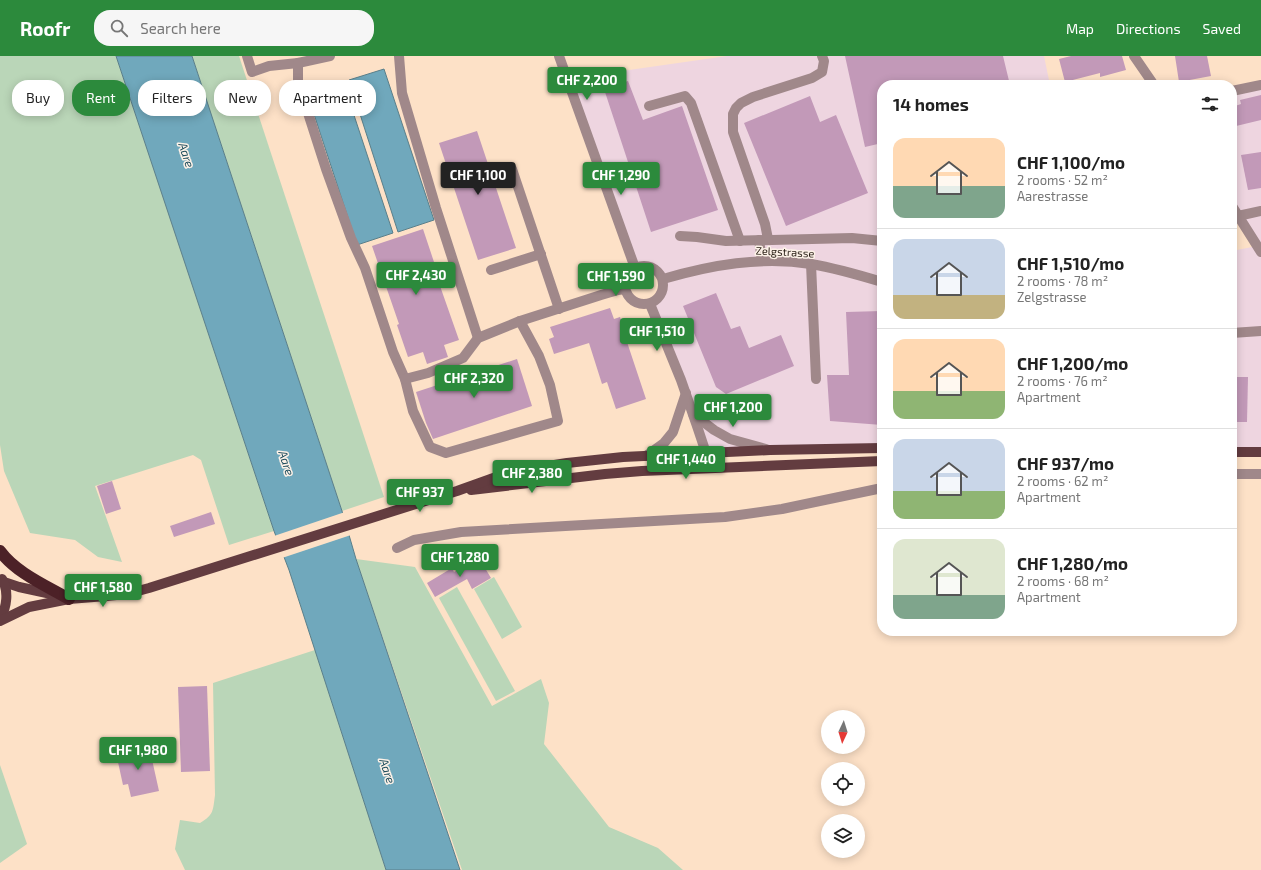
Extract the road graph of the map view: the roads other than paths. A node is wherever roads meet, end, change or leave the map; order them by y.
1 (247, 56) edge
2 (330, 56) edge
3 (399, 56) edge
4 (559, 56) edge
5 (822, 56) edge
6 (1134, 56) edge
7 (298, 64) junction
8 (1151, 80) edge
9 (1261, 85) edge
10 (1237, 90) edge
11 (649, 106) dead end
12 (512, 169) dead end
13 (1261, 211) edge
14 (1238, 216) joint
15 (680, 236) dead end
16 (764, 239) junction
17 (877, 240) edge
18 (740, 241) junction
19 (1261, 252) edge
20 (541, 254) junction
21 (762, 260) junction
22 (811, 264) junction
23 (635, 268) junction
24 (491, 270) dead end
25 (663, 279) junction
26 (877, 281) edge
27 (625, 289) junction
28 (650, 304) junction
29 (559, 309) junction
30 (520, 321) junction
31 (1261, 331) edge
32 (1237, 333) edge
33 (478, 338) junction
34 (405, 379) junction
35 (816, 379) dead end
36 (686, 393) junction
37 (693, 414) junction
38 (877, 448) edge
39 (770, 450) junction
40 (1237, 452) edge
41 (1261, 452) edge
42 (704, 453) junction
43 (646, 456) junction
44 (877, 461) edge
45 (706, 468) junction
46 (1237, 474) edge
47 (1261, 474) edge
48 (877, 489) edge
49 (457, 491) junction
50 (397, 548) dead end
51 (0, 552) edge
52 (2, 579) edge
53 (69, 599) junction
54 (0, 620) edge

1 - 7 street
2 - 7 street
3 - 33 street
4 - 23 street
5 - 16 street
6 - 8 street
7 - 34 street
9 - 10 street
11 - 18 street
12 - 20 street
13 - 14 street
14 - 19 street
15 - 18 street
16 - 17 street
16 - 18 street
16 - 21 street
20 - 24 street
20 - 29 street
21 - 22 street, Zelgstrasse
21 - 25 street, Zelgstrasse
22 - 26 street, Zelgstrasse
22 - 35 street
23 - 25 street
23 - 27 street
25 - 28 street
27 - 28 street
27 - 29 street
28 - 36 street
29 - 30 street
30 - 33 street
30 - 34 street
31 - 32 street
33 - 34 street
36 - 37 street
36 - 43 street
37 - 39 street
37 - 42 street
38 - 39 main road
39 - 42 main road
40 - 41 main road
42 - 43 main road
42 - 45 street
43 - 49 main road
44 - 45 main road
45 - 49 main road
46 - 47 street
48 - 50 street
49 - 53 main road
51 - 53 highway
52 - 53 main road
52 - 54 main road
53 - 54 main road

